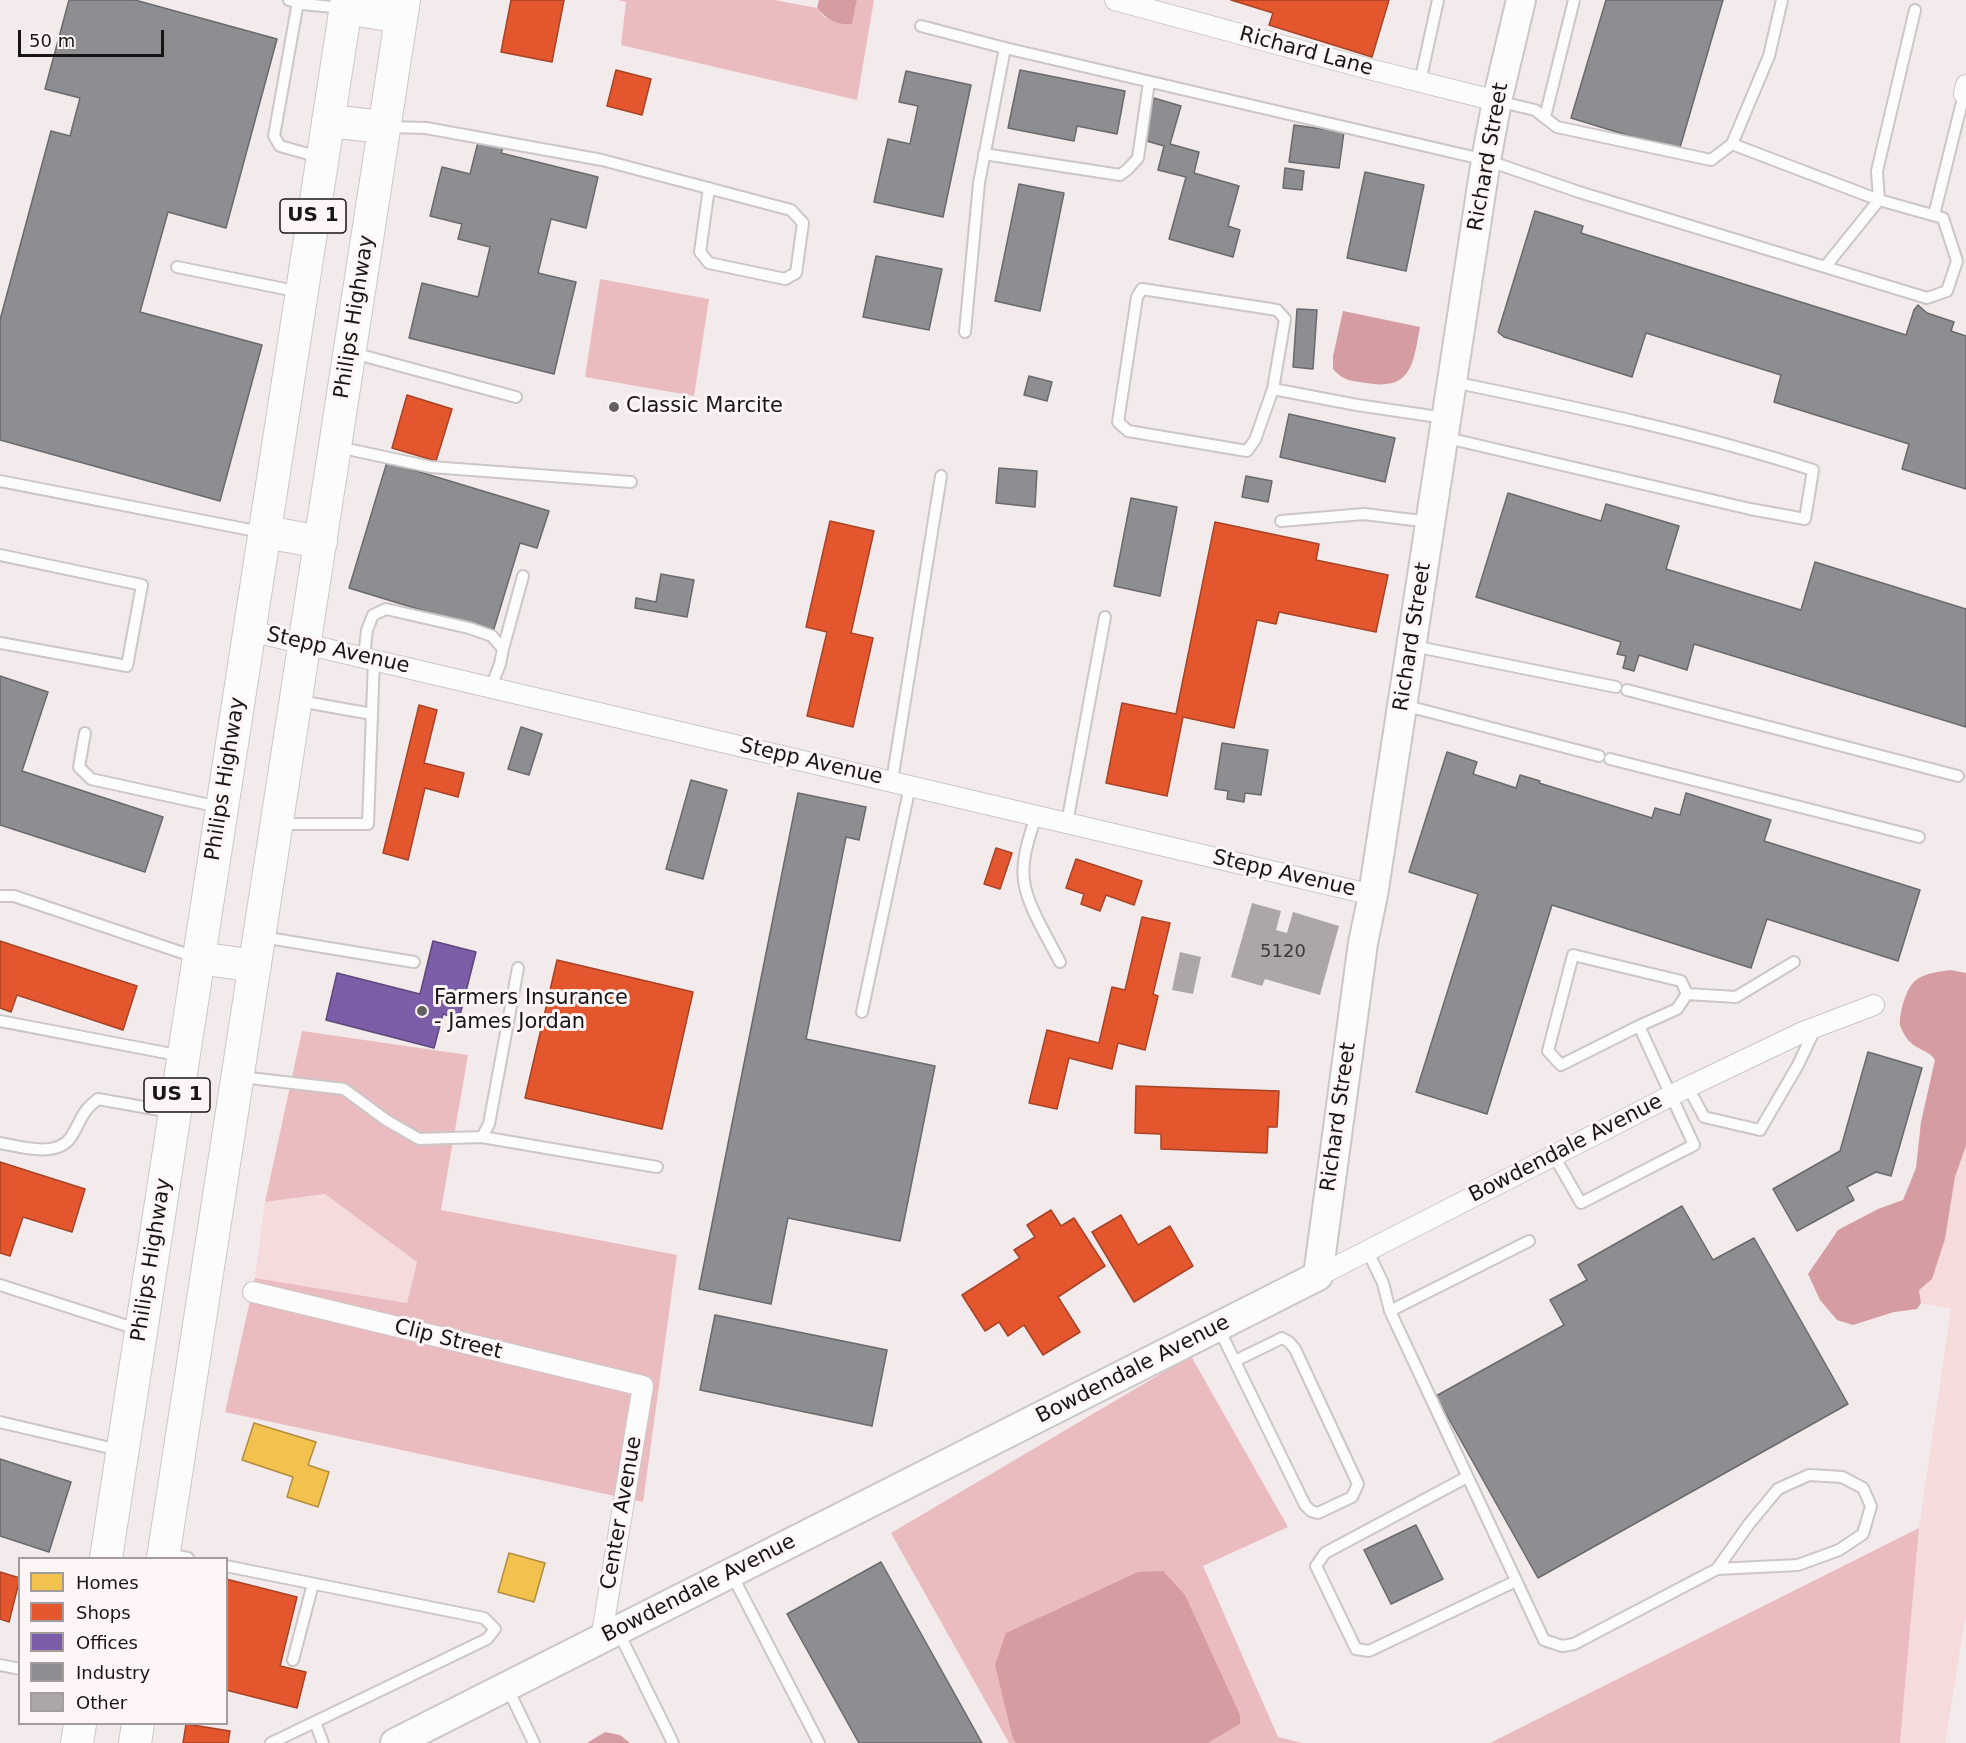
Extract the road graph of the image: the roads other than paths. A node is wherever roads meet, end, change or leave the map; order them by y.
1 (1438, 0) edge
2 (1521, 0) edge
3 (1574, 0) edge
4 (1782, 0) edge
5 (294, 1) edge
6 (1120, 1) edge
7 (346, 4) edge
8 (402, 8) edge
9 (1915, 10) dead end
10 (921, 26) dead end
11 (1005, 48) junction
12 (1149, 82) junction
13 (1420, 82) junction
14 (1965, 89) edge
15 (1497, 101) junction
16 (1545, 117) junction
17 (328, 121) junction
18 (384, 127) junction
19 (1732, 144) junction
20 (984, 154) junction
21 (322, 158) junction
22 (1486, 160) junction
23 (709, 188) junction
24 (1879, 200) junction
25 (1934, 215) junction
26 (177, 267) dead end
27 (1825, 267) junction
28 (302, 292) junction
29 (965, 332) dead end
30 (350, 353) junction
31 (1451, 381) junction
32 (1274, 389) junction
33 (516, 397) dead end
34 (1444, 428) junction
35 (335, 446) junction
36 (941, 476) dead end
37 (0, 481) edge
38 (632, 482) dead end
39 (1281, 521) dead end
40 (1430, 522) junction
41 (265, 532) junction
42 (321, 542) junction
43 (0, 555) edge
44 (523, 576) dead end
45 (1105, 617) dead end
46 (250, 631) junction
47 (0, 643) edge
48 (305, 643) junction
49 (1412, 646) junction
50 (503, 649) junction
51 (369, 658) junction
52 (491, 687) junction
53 (296, 700) junction
54 (1402, 705) junction
55 (372, 714) junction
56 (85, 733) dead end
57 (1958, 776) dead end
58 (901, 783) junction
59 (222, 807) junction
60 (1036, 815) junction
61 (1067, 823) junction
62 (276, 824) junction
63 (1919, 837) dead end
64 (1373, 895) junction
65 (0, 896) edge
66 (257, 951) junction
67 (199, 958) junction
68 (414, 962) dead end
69 (1060, 962) dead end
70 (1794, 962) dead end
71 (518, 968) dead end
72 (1687, 994) junction
73 (1874, 1005) dead end
74 (862, 1012) dead end
75 (0, 1021) edge
76 (1639, 1026) junction
77 (1816, 1027) junction
78 (183, 1056) junction
79 (238, 1076) junction
80 (1680, 1091) junction
81 (175, 1113) junction
82 (482, 1137) junction
83 (0, 1143) edge
84 (1554, 1156) junction
85 (657, 1167) dead end
86 (1529, 1241) dead end
87 (1367, 1250) junction
88 (1318, 1275) junction
89 (0, 1285) edge
90 (254, 1292) dead end
91 (1390, 1311) junction
92 (1217, 1326) junction
93 (141, 1330) junction
94 (1235, 1360) junction
95 (643, 1386) joint
96 (0, 1422) edge
97 (122, 1450) junction
98 (1467, 1477) junction
99 (106, 1557) edge
100 (172, 1557) edge
101 (228, 1566) edge
102 (1717, 1569) junction
103 (731, 1573) junction
104 (1516, 1581) junction
105 (313, 1584) junction
106 (610, 1635) junction
107 (293, 1660) dead end
108 (0, 1665) edge
109 (18, 1668) edge
110 (507, 1687) junction
111 (315, 1722) junction
112 (80, 1725) edge
113 (138, 1725) edge
114 (77, 1743) edge
115 (135, 1743) edge
116 (271, 1743) edge
117 (323, 1743) edge
118 (395, 1743) edge
119 (534, 1743) edge
120 (673, 1743) edge
121 (819, 1743) edge

1 - 13 lane
2 - 15 street, Richard Street
3 - 16 lane
4 - 19 lane
5 - 7 lane
5 - 21 lane
6 - 13 street, Richard Lane
7 - 8 main road
7 - 17 main road, Philips Highway / US 1
8 - 18 main road, Philips Highway / US 1
9 - 24 lane
10 - 11 lane
11 - 12 lane
11 - 20 lane
12 - 20 lane
12 - 22 lane
13 - 15 street, Richard Lane
14 - 25 lane
15 - 16 lane
15 - 22 street, Richard Street
16 - 19 lane
17 - 18 main road
17 - 21 main road, Philips Highway / US 1
18 - 23 lane
18 - 30 main road, Philips Highway / US 1
19 - 24 lane
20 - 29 lane
21 - 28 main road, Philips Highway / US 1
22 - 27 lane
22 - 31 street, Richard Street
23 - 23 lane
24 - 25 lane
24 - 27 lane
25 - 27 lane
26 - 28 lane
28 - 41 main road, Philips Highway / US 1
30 - 33 lane
30 - 35 main road, Philips Highway / US 1
31 - 34 street, Richard Street
31 - 34 lane
32 - 32 lane
32 - 34 lane
34 - 40 street, Richard Street
35 - 38 lane
35 - 42 main road, Philips Highway / US 1
36 - 58 lane
37 - 41 lane
39 - 40 lane
40 - 49 street, Richard Street
41 - 42 main road
41 - 46 main road, Philips Highway / US 1
42 - 48 main road, Philips Highway / US 1
43 - 47 lane
44 - 50 lane
45 - 61 lane
46 - 48 street, Stepp Avenue
46 - 59 main road, Philips Highway / US 1
48 - 51 street, Stepp Avenue
48 - 53 main road, Philips Highway / US 1
49 - 54 street, Richard Street
49 - 57 lane
50 - 51 lane
50 - 52 lane
51 - 52 street, Stepp Avenue
51 - 55 lane
52 - 58 street, Stepp Avenue
53 - 55 lane
53 - 62 main road, Philips Highway / US 1
54 - 63 lane
54 - 64 street, Richard Street
55 - 62 lane
56 - 59 lane
58 - 60 street, Stepp Avenue
58 - 74 lane
59 - 67 main road, Philips Highway / US 1
60 - 61 street, Stepp Avenue
60 - 69 lane
61 - 64 street, Stepp Avenue
62 - 66 main road, Philips Highway / US 1
64 - 88 street, Richard Street
65 - 67 lane
66 - 67 main road
66 - 68 lane
66 - 79 main road, Philips Highway / US 1
67 - 78 main road, Philips Highway / US 1
70 - 72 lane
71 - 82 lane
72 - 76 lane
72 - 76 lane
73 - 77 street, Bowdendale Avenue
75 - 78 lane
76 - 80 lane
77 - 80 street, Bowdendale Avenue
77 - 80 lane
78 - 81 main road, Philips Highway / US 1
79 - 82 lane
79 - 100 main road, Philips Highway / US 1
80 - 84 street, Bowdendale Avenue
80 - 84 lane
81 - 83 lane
81 - 93 main road, Philips Highway / US 1
82 - 85 lane
84 - 87 street, Bowdendale Avenue
86 - 91 lane
87 - 88 street, Bowdendale Avenue
87 - 91 lane
88 - 92 street, Bowdendale Avenue
89 - 93 lane
90 - 95 street, Clip Street
91 - 98 lane
92 - 94 lane
92 - 103 street, Bowdendale Avenue
93 - 97 main road, Philips Highway / US 1
94 - 94 lane
95 - 106 street, Center Avenue
96 - 97 lane
97 - 99 main road, Philips Highway / US 1
98 - 104 lane
98 - 104 lane
101 - 105 lane
102 - 102 lane
102 - 104 lane
103 - 106 street, Bowdendale Avenue
103 - 121 lane
105 - 107 lane
105 - 111 lane
106 - 110 street, Bowdendale Avenue
106 - 120 lane
108 - 109 lane
110 - 118 street, Bowdendale Avenue
110 - 119 lane
111 - 116 lane
111 - 117 lane
112 - 114 main road
113 - 115 main road

